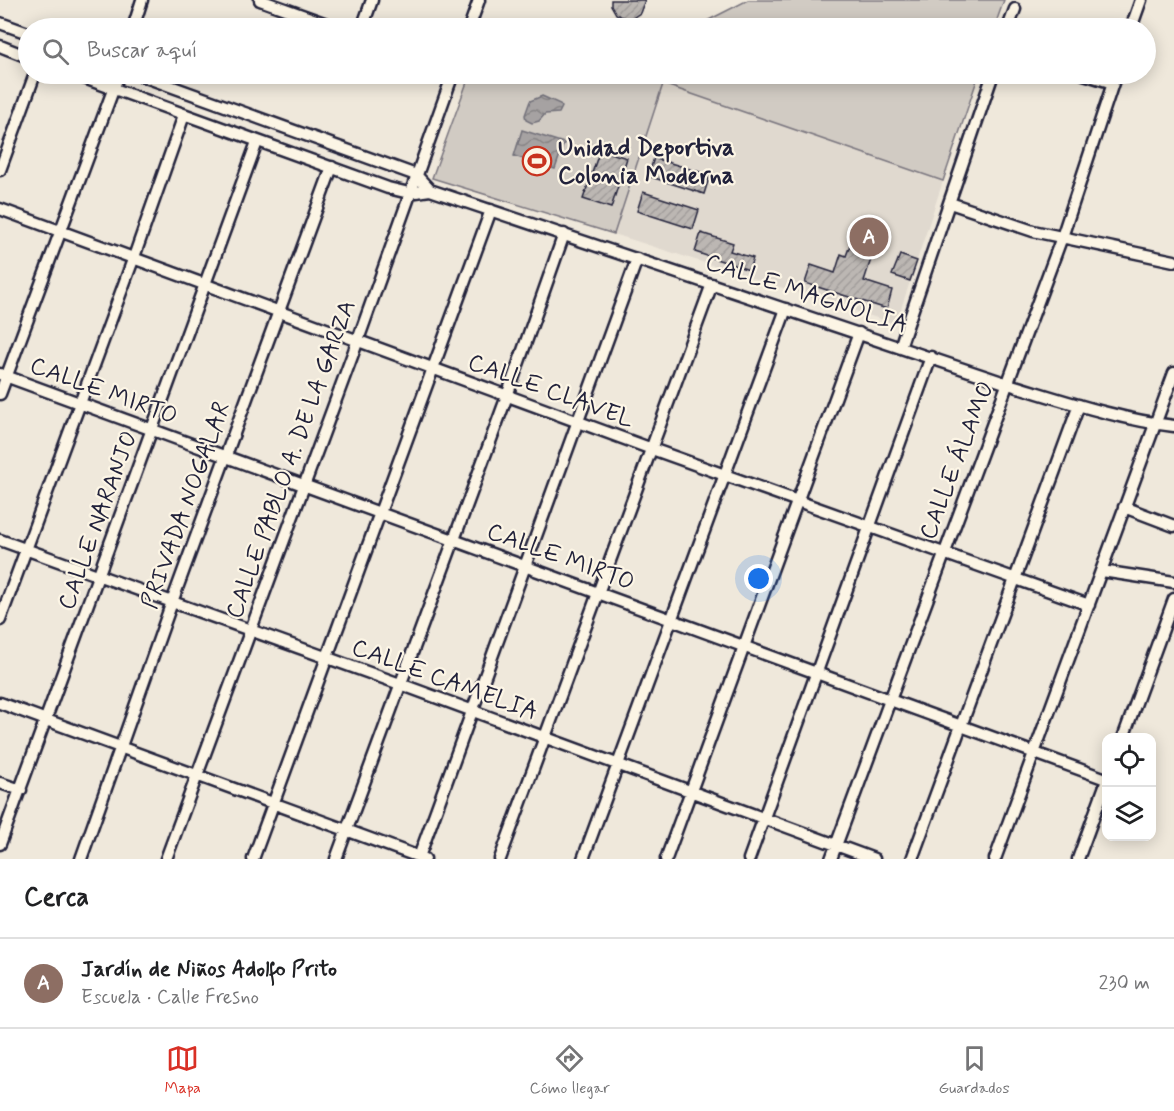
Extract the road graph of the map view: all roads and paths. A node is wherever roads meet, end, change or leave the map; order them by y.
1 (142, 0) edge
2 (260, 0) edge
3 (372, 0) edge
4 (479, 0) edge
5 (1141, 0) edge
6 (1015, 9) dead end
7 (137, 18) edge
8 (310, 18) edge
9 (366, 18) edge
10 (473, 18) edge
11 (1012, 18) edge
12 (1135, 18) edge
13 (0, 22) edge
14 (18, 29) edge
15 (0, 46) edge
16 (18, 53) edge
17 (31, 84) edge
18 (101, 84) edge
19 (114, 84) edge
20 (165, 84) edge
21 (449, 84) edge
22 (990, 84) edge
23 (1112, 84) edge
24 (112, 88) junction
25 (184, 115) junction
26 (257, 142) junction
27 (332, 167) junction
28 (0, 170) edge
29 (416, 175) junction
30 (430, 190) junction
31 (409, 193) junction
32 (950, 202) junction
33 (0, 209) edge
34 (491, 210) junction
35 (59, 231) junction
36 (564, 234) junction
37 (1062, 237) junction
38 (134, 257) junction
39 (637, 259) junction
40 (1174, 261) edge
41 (205, 284) junction
42 (712, 284) junction
43 (786, 309) junction
44 (278, 311) junction
45 (859, 333) junction
46 (358, 340) junction
47 (900, 347) junction
48 (931, 357) junction
49 (433, 369) junction
50 (1174, 373) edge
51 (3, 375) edge
52 (1008, 384) junction
53 (0, 394) edge
54 (507, 396) junction
55 (79, 402) junction
56 (1079, 405) junction
57 (579, 422) junction
58 (1155, 424) junction
59 (1174, 426) edge
60 (152, 430) junction
61 (652, 449) junction
62 (225, 457) junction
63 (724, 475) junction
64 (304, 485) junction
65 (797, 502) junction
66 (1124, 507) junction
67 (380, 513) junction
68 (1174, 525) edge
69 (870, 528) junction
70 (454, 538) junction
71 (0, 540) edge
72 (25, 549) junction
73 (943, 554) junction
74 (525, 566) junction
75 (1102, 571) junction
76 (99, 576) junction
77 (1015, 580) junction
78 (1174, 582) edge
79 (598, 593) junction
80 (1174, 599) edge
81 (172, 602) junction
82 (1089, 605) junction
83 (671, 619) junction
84 (0, 620) edge
85 (250, 630) junction
86 (743, 647) junction
87 (327, 658) junction
88 (817, 673) junction
89 (400, 684) junction
90 (889, 700) junction
91 (0, 703) edge
92 (472, 711) junction
93 (46, 720) junction
94 (961, 726) junction
95 (1125, 733) edge
96 (545, 738) junction
97 (120, 746) junction
98 (1036, 753) junction
99 (618, 765) junction
100 (197, 774) junction
101 (1102, 779) edge
102 (0, 783) edge
103 (1105, 787) edge
104 (21, 790) junction
105 (690, 792) junction
106 (272, 804) junction
107 (764, 818) junction
108 (346, 830) junction
109 (0, 844) edge
110 (836, 845) junction
111 (422, 858) edge
112 (81, 859) edge
113 (166, 859) edge
114 (253, 859) edge
115 (336, 859) edge
116 (501, 859) edge
117 (583, 859) edge
118 (666, 859) edge
119 (749, 859) edge
120 (831, 859) edge
121 (874, 859) edge
122 (912, 859) edge
123 (995, 859) edge
124 (1078, 859) edge

1 - 7 street
2 - 8 street
3 - 9 street
4 - 10 street
5 - 12 street
6 - 11 street
13 - 14 street
15 - 16 street
17 - 28 street
18 - 24 street, CALLE MAGNOLIA
19 - 24 street
20 - 29 street, CALLE MAGNOLIA
21 - 29 street, CALLE PABLO A. DE LA GARZA
22 - 32 street
23 - 37 street, CALLE ÁLAMO
24 - 25 street, CALLE MAGNOLIA
24 - 35 street
25 - 26 street, CALLE MAGNOLIA
25 - 38 street
26 - 27 street, CALLE MAGNOLIA
26 - 41 street, CALLE NARANJO
27 - 31 street, CALLE MAGNOLIA
27 - 44 street, PRIVADA NOGALAR
29 - 30 street, CALLE MAGNOLIA
29 - 31 street, CALLE PABLO A. DE LA GARZA
30 - 31 street, CALLE MAGNOLIA
30 - 34 street, CALLE MAGNOLIA
31 - 46 street, CALLE PABLO A. DE LA GARZA
32 - 37 street
32 - 47 street
33 - 35 street, CALLE CLAVEL
34 - 36 street, CALLE MAGNOLIA
34 - 49 street
35 - 38 street, CALLE CLAVEL
35 - 51 street
36 - 39 street, CALLE MAGNOLIA
36 - 54 street
37 - 40 street
37 - 52 street, CALLE ÁLAMO
38 - 41 street, CALLE CLAVEL
38 - 55 street
39 - 42 street, CALLE MAGNOLIA
39 - 57 street
41 - 44 street, CALLE CLAVEL
41 - 60 street, CALLE NARANJO
42 - 43 street, CALLE MAGNOLIA
42 - 61 street
43 - 45 street, CALLE MAGNOLIA
43 - 63 street
44 - 46 street, CALLE CLAVEL
44 - 62 street, PRIVADA NOGALAR
45 - 47 street, CALLE MAGNOLIA
45 - 65 street
46 - 49 street, CALLE CLAVEL
46 - 64 street, CALLE PABLO A. DE LA GARZA
47 - 48 street, CALLE MAGNOLIA
48 - 52 street, CALLE MAGNOLIA
48 - 69 street
49 - 54 street, CALLE CLAVEL
49 - 67 street
50 - 58 street
51 - 53 street
51 - 55 street, CALLE MIRTO
52 - 56 street, CALLE MAGNOLIA
52 - 73 street, CALLE ÁLAMO
54 - 57 street, CALLE CLAVEL
54 - 70 street
55 - 60 street, CALLE MIRTO
55 - 72 street
56 - 58 street, CALLE MAGNOLIA
56 - 77 street
57 - 61 street, CALLE CLAVEL
57 - 74 street
58 - 59 street, CALLE MAGNOLIA
58 - 66 street
60 - 62 street, CALLE MIRTO
60 - 76 street, CALLE NARANJO
61 - 63 street, CALLE CLAVEL
61 - 79 street
62 - 64 street, CALLE MIRTO
62 - 81 street, PRIVADA NOGALAR
63 - 65 street, CALLE CLAVEL
63 - 83 street
64 - 67 street, CALLE MIRTO
64 - 85 street, CALLE PABLO A. DE LA GARZA
65 - 69 street, CALLE CLAVEL
65 - 86 street
66 - 68 street
66 - 75 street
67 - 70 street, CALLE MIRTO
67 - 87 street
69 - 73 street, CALLE CLAVEL
69 - 88 street
70 - 74 street, CALLE MIRTO
70 - 89 street
71 - 72 street, CALLE CAMELIA
72 - 76 street, CALLE CAMELIA
72 - 84 street
73 - 77 street, CALLE CLAVEL
73 - 90 street, CALLE ÁLAMO
74 - 79 street, CALLE MIRTO
74 - 92 street
75 - 78 street
75 - 82 street
76 - 81 street, CALLE CAMELIA
76 - 93 street, CALLE NARANJO
77 - 82 street, CALLE CLAVEL
77 - 94 street
79 - 83 street, CALLE MIRTO
79 - 96 street
80 - 95 street
81 - 85 street, CALLE CAMELIA
81 - 97 street, PRIVADA NOGALAR
82 - 98 street
83 - 86 street, CALLE MIRTO
83 - 99 street
85 - 87 street, CALLE CAMELIA
85 - 100 street, CALLE PABLO A. DE LA GARZA
86 - 88 street, CALLE MIRTO
86 - 105 street
87 - 89 street, CALLE CAMELIA
87 - 106 street
88 - 90 street, CALLE MIRTO
88 - 107 street
89 - 92 street, CALLE CAMELIA
89 - 108 street
90 - 94 street, CALLE MIRTO
90 - 110 street, CALLE ÁLAMO
91 - 93 street
92 - 96 street, CALLE CAMELIA
92 - 111 street
93 - 97 street
93 - 104 street, CALLE NARANJO
94 - 98 street, CALLE MIRTO
94 - 122 street
96 - 99 street, CALLE CAMELIA
96 - 116 street
97 - 100 street
97 - 112 street, PRIVADA NOGALAR
98 - 101 street, CALLE MIRTO
98 - 123 street
99 - 105 street, CALLE CAMELIA
99 - 117 street
100 - 106 street
100 - 113 street, CALLE PABLO A. DE LA GARZA
102 - 104 street
103 - 124 street
104 - 109 street, CALLE NARANJO
105 - 107 street, CALLE CAMELIA
105 - 118 street
106 - 108 street
106 - 114 street
107 - 110 street, CALLE CAMELIA
107 - 119 street
108 - 111 street
108 - 115 street
110 - 120 street, CALLE ÁLAMO
110 - 121 street, CALLE CAMELIA

